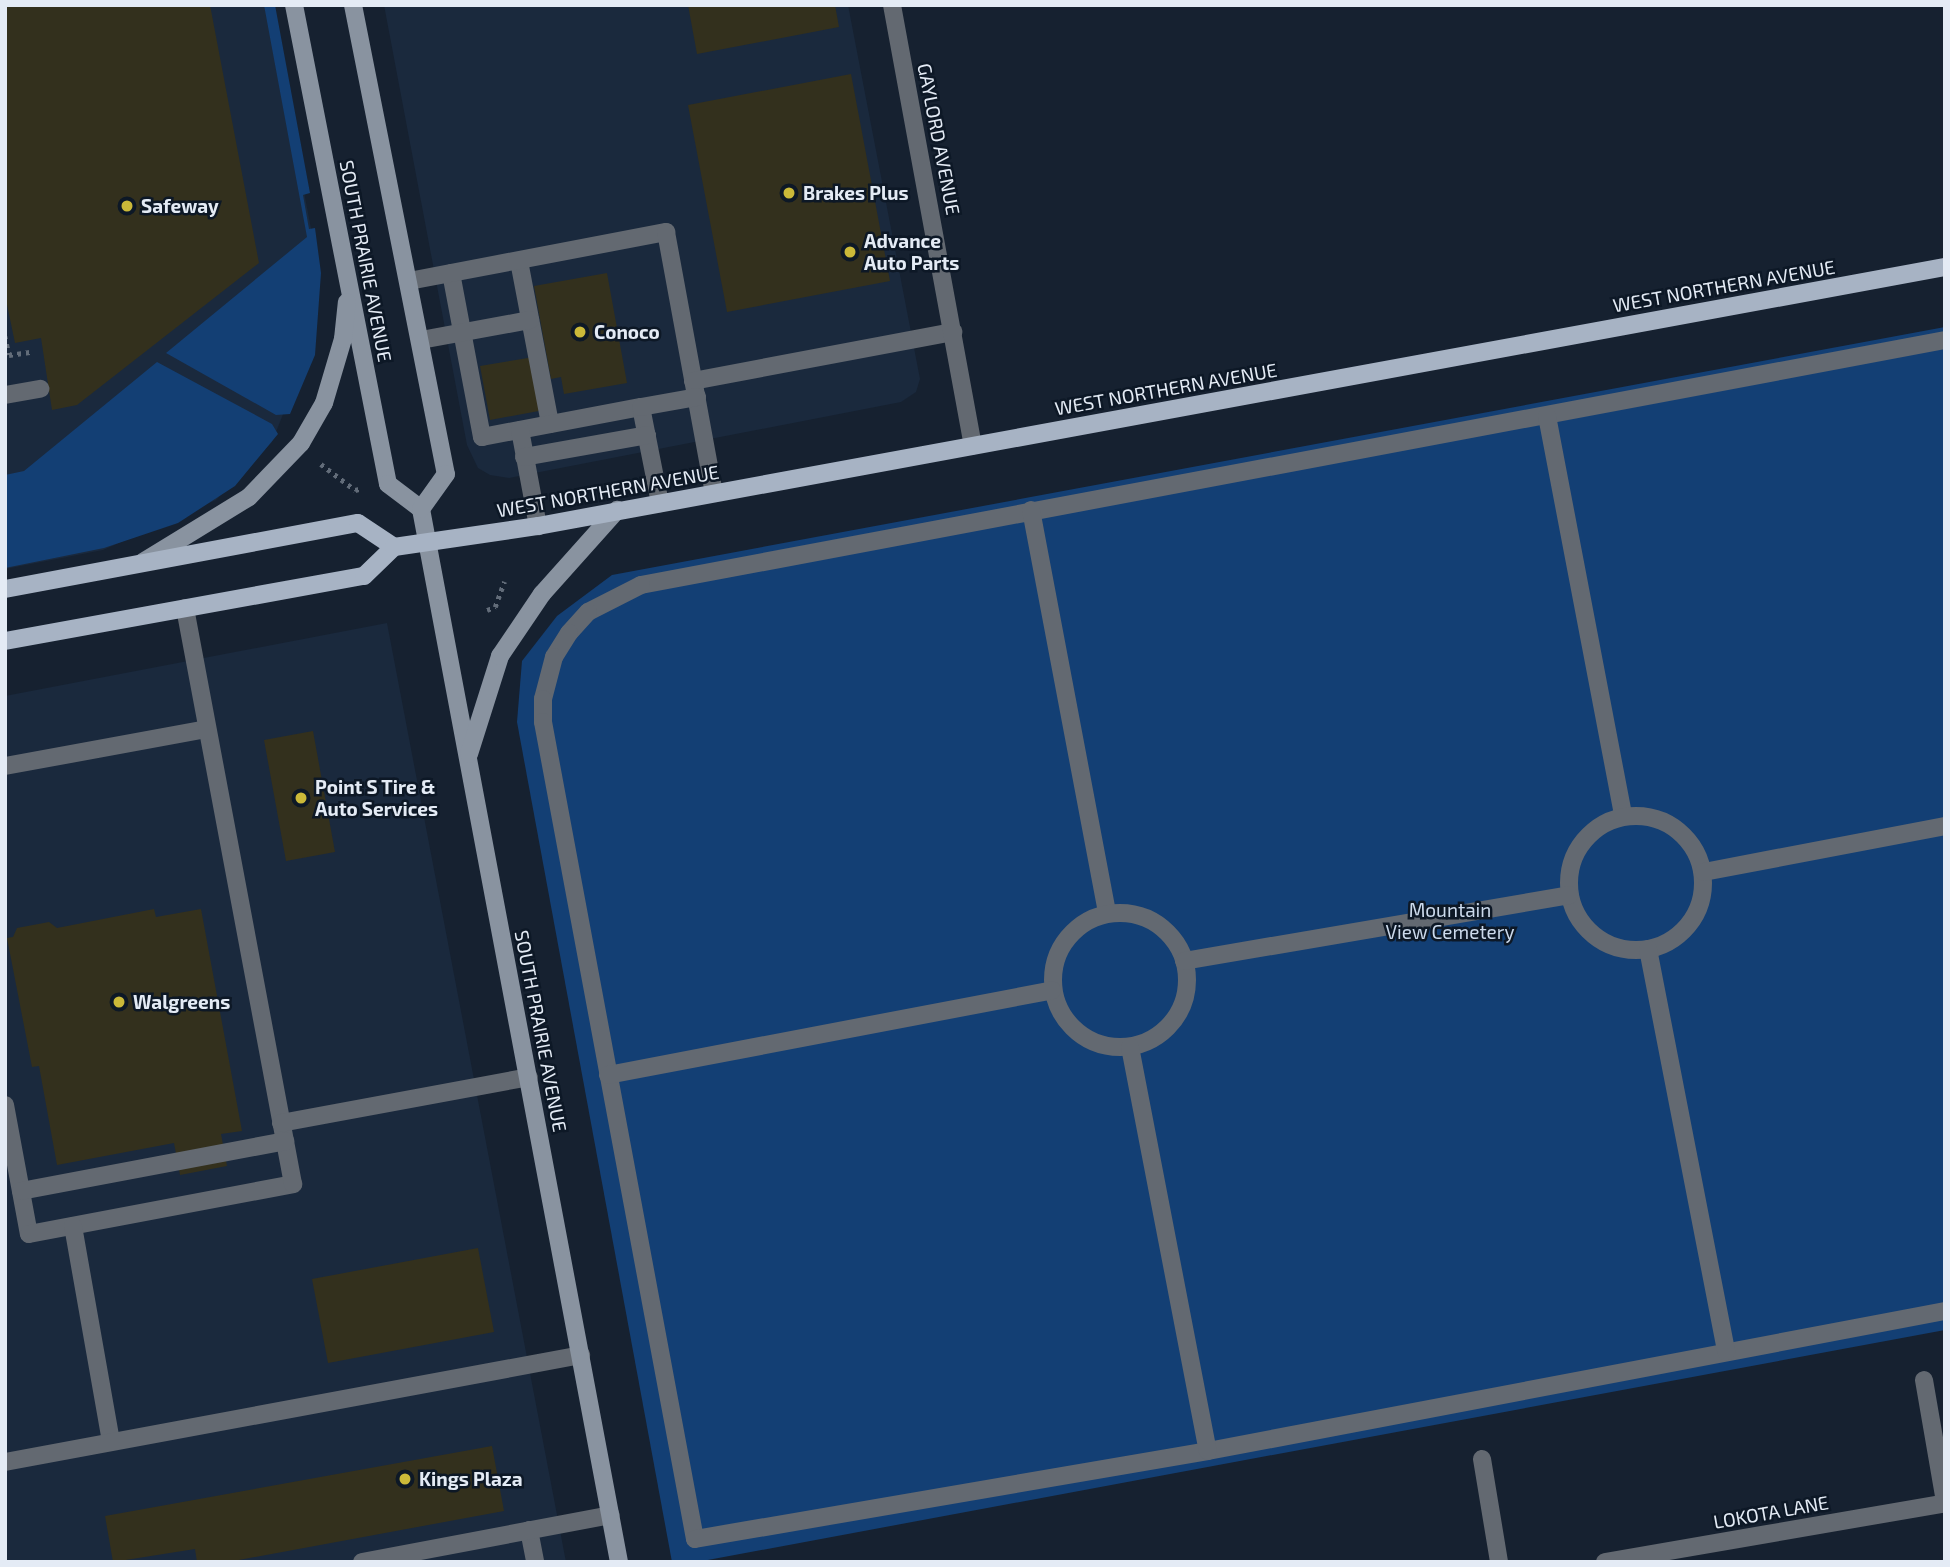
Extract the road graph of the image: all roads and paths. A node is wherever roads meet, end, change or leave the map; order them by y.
1 (293, 5) edge
2 (353, 5) edge
3 (892, 5) edge
4 (519, 261) junction
5 (1945, 267) edge
6 (451, 273) junction
7 (409, 281) junction
8 (350, 284) junction
9 (530, 320) junction
10 (953, 332) junction
11 (462, 333) junction
12 (5, 336) edge
13 (421, 340) junction
14 (1945, 340) edge
15 (30, 352) dead end
16 (40, 389) dead end
17 (695, 389) junction
18 (5, 395) edge
19 (642, 407) junction
20 (1547, 416) junction
21 (550, 424) junction
22 (520, 430) junction
23 (647, 435) junction
24 (973, 446) junction
25 (524, 457) junction
26 (321, 464) dead end
27 (355, 490) dead end
28 (714, 493) junction
29 (660, 503) junction
30 (421, 509) junction
31 (617, 510) junction
32 (1031, 510) junction
33 (538, 526) junction
34 (427, 542) junction
35 (394, 547) junction
36 (140, 564) junction
37 (504, 582) dead end
38 (5, 589) edge
39 (185, 608) junction
40 (487, 610) dead end
41 (5, 640) edge
42 (207, 729) junction
43 (468, 758) junction
44 (5, 766) edge
45 (1623, 816) junction
46 (1945, 826) edge
47 (1704, 872) junction
48 (1569, 895) junction
49 (1107, 913) junction
50 (1648, 949) junction
51 (1184, 961) junction
52 (1052, 990) junction
53 (1130, 1047) junction
54 (608, 1075) junction
55 (529, 1077) junction
56 (5, 1105) edge
57 (281, 1123) junction
58 (285, 1141) junction
59 (21, 1191) junction
60 (73, 1226) junction
61 (1945, 1311) edge
62 (1726, 1352) junction
63 (581, 1355) junction
64 (1924, 1380) dead end
65 (111, 1442) junction
66 (1208, 1451) junction
67 (1482, 1460) dead end
68 (5, 1462) edge
69 (1945, 1503) edge
70 (611, 1516) junction
71 (529, 1530) junction
72 (362, 1562) edge
73 (536, 1562) edge
74 (619, 1562) edge
75 (1499, 1562) edge
76 (1605, 1562) edge

1 - 8 main road, SOUTH PRAIRIE AVENUE
2 - 7 main road, SOUTH PRAIRIE AVENUE
3 - 10 street, GAYLORD AVENUE
4 - 6 street
4 - 9 street
4 - 17 street
5 - 24 main road, WEST NORTHERN AVENUE
6 - 7 street
6 - 11 street
7 - 13 main road, SOUTH PRAIRIE AVENUE
8 - 30 main road, SOUTH PRAIRIE AVENUE
8 - 36 main road
9 - 11 street
9 - 21 street
10 - 17 street
10 - 24 street, GAYLORD AVENUE
11 - 13 street
11 - 22 street
12 - 15 path
13 - 30 main road, SOUTH PRAIRIE AVENUE
14 - 20 street
16 - 18 street
17 - 19 street
17 - 28 street
19 - 21 street
19 - 23 street
20 - 32 street
20 - 45 street
21 - 22 street
22 - 25 street
23 - 25 street
23 - 29 street
24 - 28 main road, WEST NORTHERN AVENUE
25 - 33 street
26 - 27 path
28 - 29 main road, WEST NORTHERN AVENUE
29 - 31 main road, WEST NORTHERN AVENUE
30 - 34 main road, SOUTH PRAIRIE AVENUE
31 - 33 main road, WEST NORTHERN AVENUE
31 - 43 main road
32 - 49 street
32 - 54 street
33 - 34 main road, WEST NORTHERN AVENUE
34 - 35 main road, WEST NORTHERN AVENUE
34 - 43 main road, SOUTH PRAIRIE AVENUE
35 - 36 main road
35 - 39 main road
36 - 38 main road
37 - 40 path
39 - 41 main road
39 - 42 street
42 - 44 street
42 - 57 street
43 - 55 main road, SOUTH PRAIRIE AVENUE
45 - 47 street
45 - 48 street
46 - 47 street
47 - 50 street
48 - 50 street
48 - 51 street
49 - 51 street
49 - 52 street
50 - 62 street
51 - 53 street
52 - 53 street
52 - 54 street
53 - 66 street
54 - 66 street
55 - 57 street
55 - 63 main road, SOUTH PRAIRIE AVENUE
56 - 59 street
57 - 58 street
58 - 59 street
58 - 60 street
59 - 60 street
60 - 65 street
61 - 62 street
62 - 66 street
63 - 65 street
63 - 70 main road, SOUTH PRAIRIE AVENUE
64 - 69 street
65 - 68 street
67 - 75 street
69 - 76 street, LOKOTA LANE
70 - 71 street
70 - 74 main road, SOUTH PRAIRIE AVENUE
71 - 72 street
71 - 73 street

